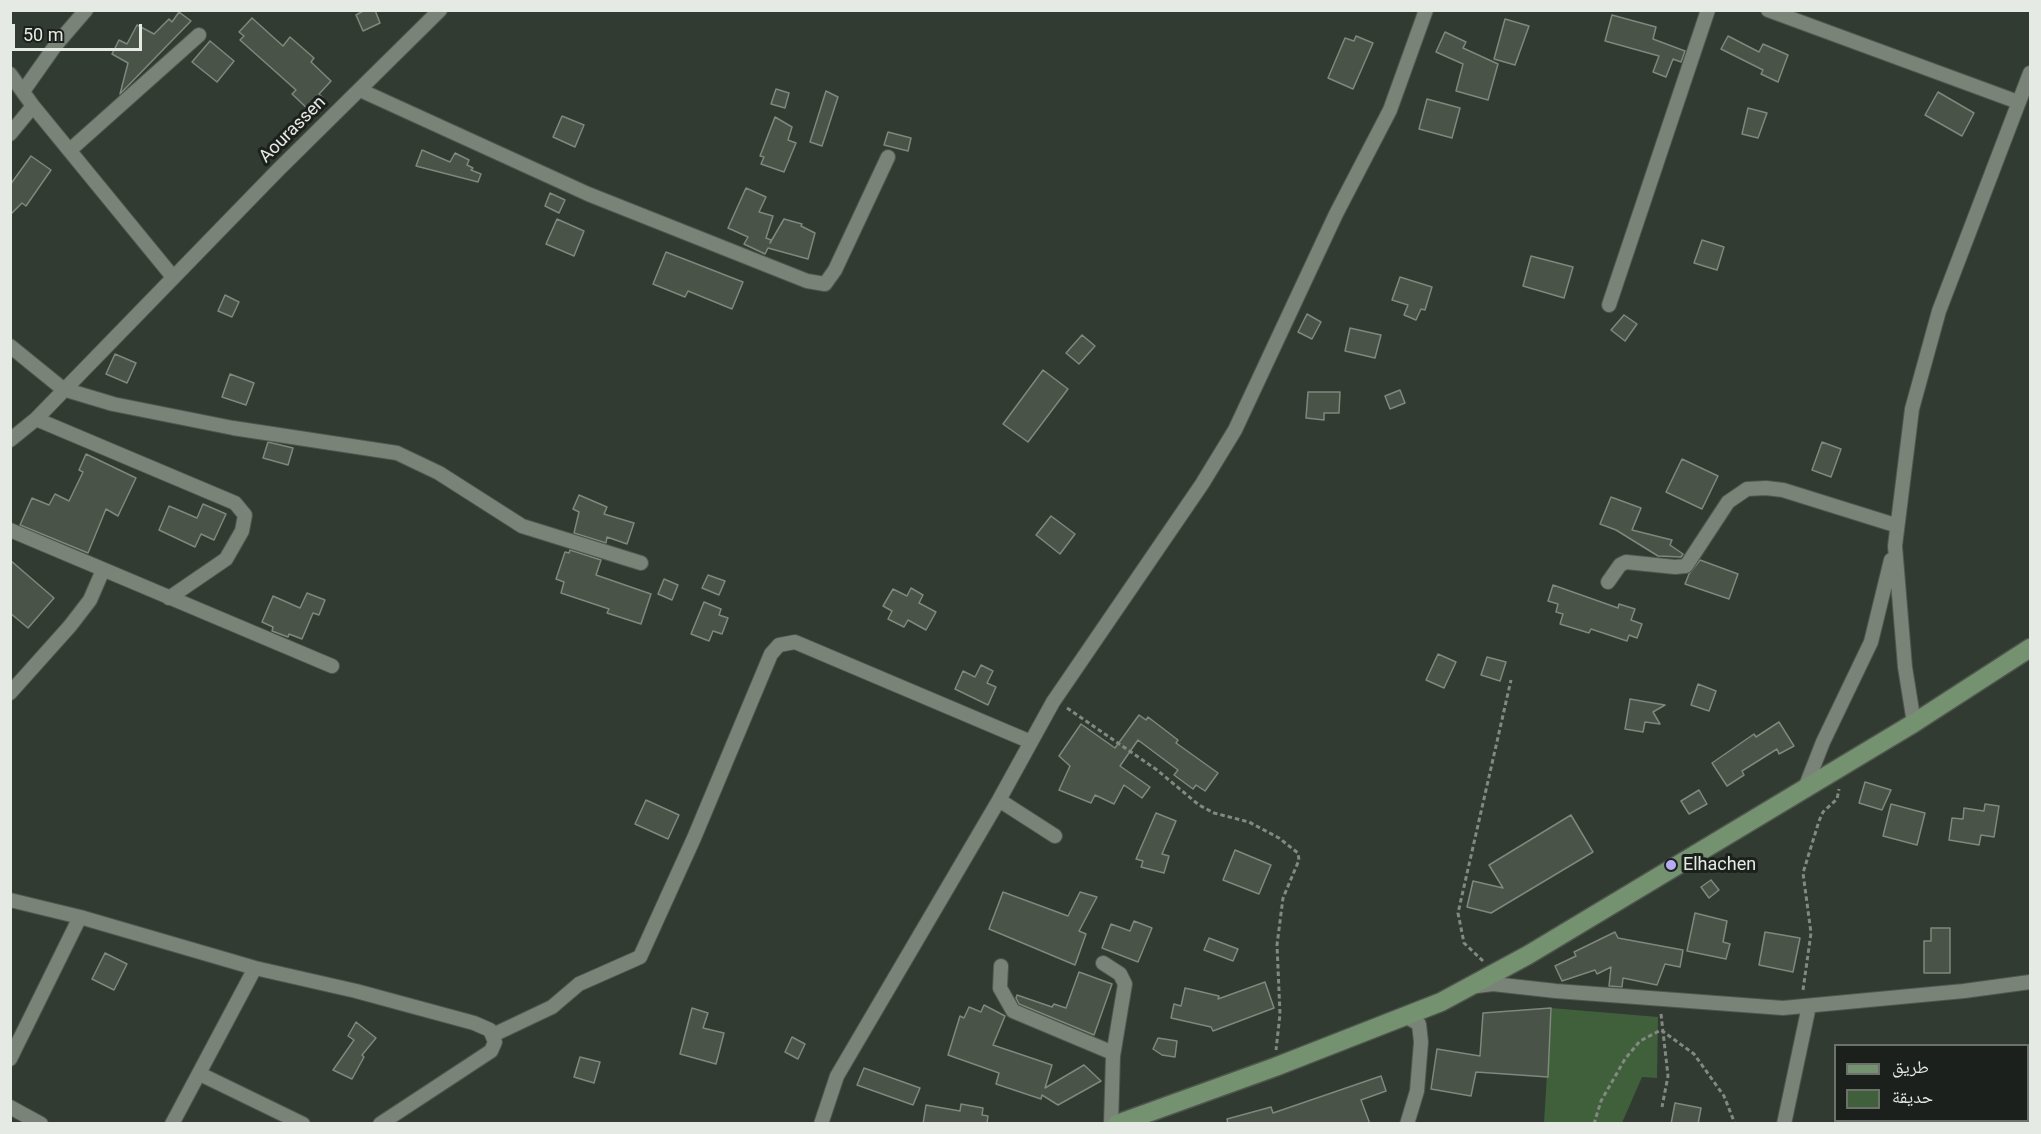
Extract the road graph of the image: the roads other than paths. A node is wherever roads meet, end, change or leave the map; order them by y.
1 (86, 10) edge
2 (440, 10) edge
3 (1426, 10) edge
4 (1708, 10) edge
5 (1768, 10) edge
6 (200, 35) dead end
7 (2031, 73) edge
8 (10, 74) edge
9 (24, 90) junction
10 (360, 90) junction
11 (2018, 102) junction
12 (33, 106) junction
13 (10, 134) edge
14 (70, 150) junction
15 (888, 157) dead end
16 (173, 277) junction
17 (1609, 304) dead end
18 (10, 346) edge
19 (63, 389) junction
20 (36, 419) junction
21 (10, 440) edge
22 (1895, 525) junction
23 (10, 530) edge
24 (1895, 546) junction
25 (641, 563) dead end
26 (103, 570) junction
27 (1608, 582) dead end
28 (169, 598) junction
29 (2031, 648) edge
30 (333, 666) dead end
31 (10, 693) edge
32 (1914, 723) junction
33 (1031, 742) junction
34 (1805, 788) junction
35 (999, 800) junction
36 (1055, 836) dead end
37 (10, 900) edge
38 (80, 917) junction
39 (1102, 963) dead end
40 (1001, 966) dead end
41 (255, 968) junction
42 (2031, 982) edge
43 (1467, 988) junction
44 (1804, 1006) junction
45 (1405, 1016) junction
46 (493, 1035) junction
47 (1113, 1053) junction
48 (10, 1059) edge
49 (200, 1074) junction
50 (10, 1107) edge
51 (41, 1124) edge
52 (172, 1124) edge
53 (303, 1124) edge
54 (380, 1124) edge
55 (821, 1124) edge
56 (1111, 1124) edge
57 (1117, 1124) edge
58 (1407, 1124) edge
59 (1784, 1124) edge

1 - 9 street
2 - 10 street, Aourassen
3 - 33 street
4 - 17 street
5 - 11 street
6 - 14 street
7 - 11 street
8 - 9 street
9 - 12 street
10 - 15 street
10 - 16 street, Aourassen
11 - 22 street
12 - 13 street
12 - 14 street
14 - 16 street
16 - 19 street, Aourassen
18 - 19 street
19 - 20 street, Aourassen
19 - 25 street
20 - 21 street, Aourassen
20 - 28 street
22 - 24 street
22 - 27 street
23 - 26 street
24 - 32 street
24 - 34 street
26 - 28 street
26 - 31 street
28 - 30 street
29 - 32 main road
32 - 34 main road
33 - 35 street
33 - 46 street
34 - 43 main road
35 - 36 street
35 - 55 street
37 - 38 street
38 - 41 street
38 - 48 street
39 - 47 street
40 - 47 street
41 - 46 street
41 - 49 street
42 - 44 street
43 - 44 street
43 - 45 main road
44 - 59 street
45 - 57 main road
45 - 58 street
46 - 54 street
47 - 56 street
49 - 52 street
49 - 53 street
50 - 51 street

